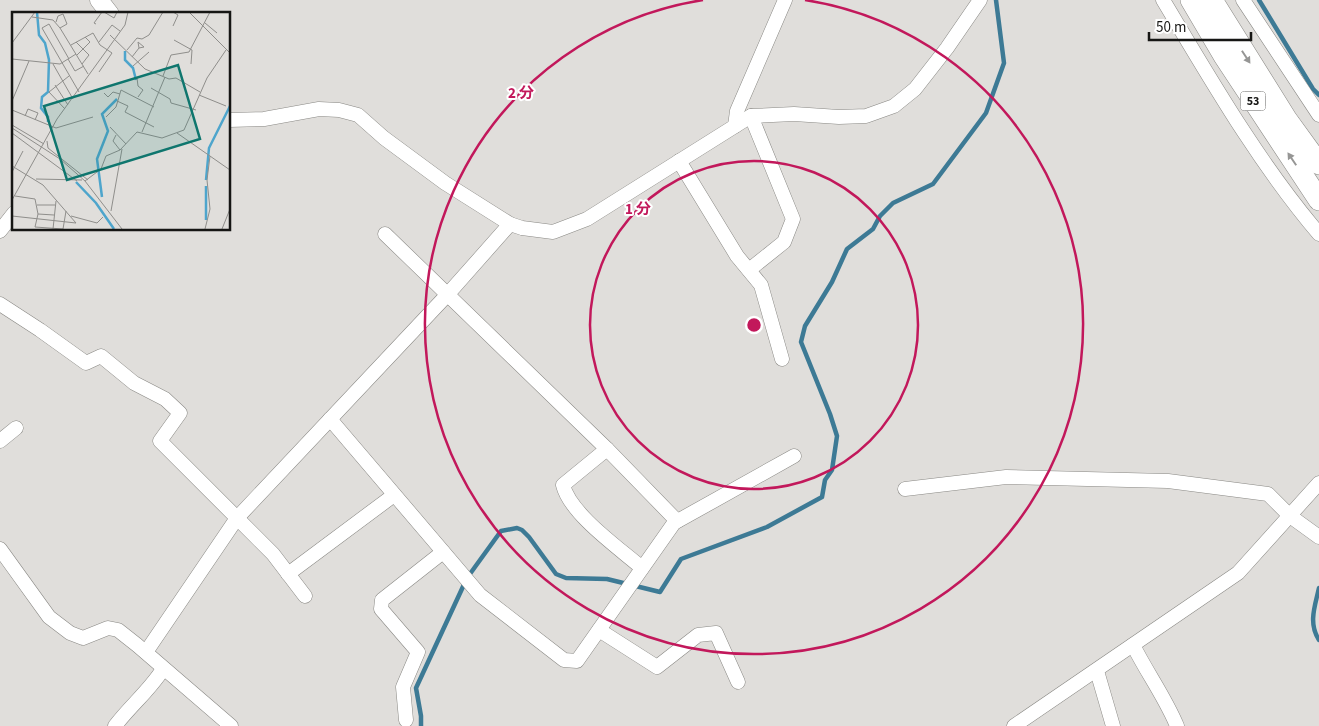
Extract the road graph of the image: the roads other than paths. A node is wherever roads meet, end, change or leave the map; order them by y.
1 (100, 0) edge
2 (785, 0) edge
3 (980, 0) edge
4 (1163, 0) edge
5 (1191, 0) edge
6 (1212, 0) edge
7 (1243, 0) edge
8 (109, 12) edge
9 (1319, 115) edge
10 (751, 116) junction
11 (230, 120) edge
12 (735, 126) junction
13 (680, 161) junction
14 (1319, 164) edge
15 (1319, 200) edge
16 (12, 216) edge
17 (510, 224) junction
18 (0, 231) edge
19 (385, 234) dead end
20 (1319, 234) edge
21 (749, 270) junction
22 (448, 294) junction
23 (0, 304) edge
24 (782, 359) dead end
25 (330, 418) junction
26 (16, 428) dead end
27 (0, 441) edge
28 (606, 449) junction
29 (794, 456) dead end
30 (1319, 483) edge
31 (905, 490) dead end
32 (394, 495) junction
33 (1290, 516) junction
34 (237, 518) junction
35 (677, 521) junction
36 (1319, 537) edge
37 (0, 550) edge
38 (443, 552) junction
39 (642, 568) junction
40 (288, 574) junction
41 (304, 596) dead end
42 (599, 630) junction
43 (1133, 645) junction
44 (146, 652) junction
45 (164, 669) junction
46 (1097, 671) junction
47 (738, 682) dead end
48 (1035, 712) junction
49 (406, 720) dead end
50 (115, 726) edge
51 (232, 726) edge
52 (1014, 726) edge
53 (1039, 726) edge
54 (1113, 726) edge
55 (1177, 726) edge

1 - 8 street
2 - 12 street
3 - 10 street
4 - 20 street
15 -> 5 main road, 53
6 -> 14 main road, 53
7 - 9 street
10 - 12 street
10 - 21 street
11 - 17 street
12 - 13 street
13 - 17 street
13 - 21 street
16 - 18 street
17 - 22 street
19 - 22 street
21 - 24 street
22 - 25 street
22 - 28 street
23 - 34 street
25 - 32 street
25 - 34 street
26 - 27 street
28 - 35 street
28 - 39 street
29 - 35 street
30 - 33 street
31 - 33 street
32 - 38 street
32 - 40 street
33 - 36 street
33 - 43 street
34 - 40 street
34 - 44 street
35 - 39 street
37 - 44 street
38 - 42 street
38 - 49 street
39 - 42 street
40 - 41 street
42 - 47 street
43 - 46 street
43 - 55 street
44 - 45 street
45 - 50 street
45 - 51 street
46 - 48 street
46 - 54 street
48 - 52 street
48 - 53 street

